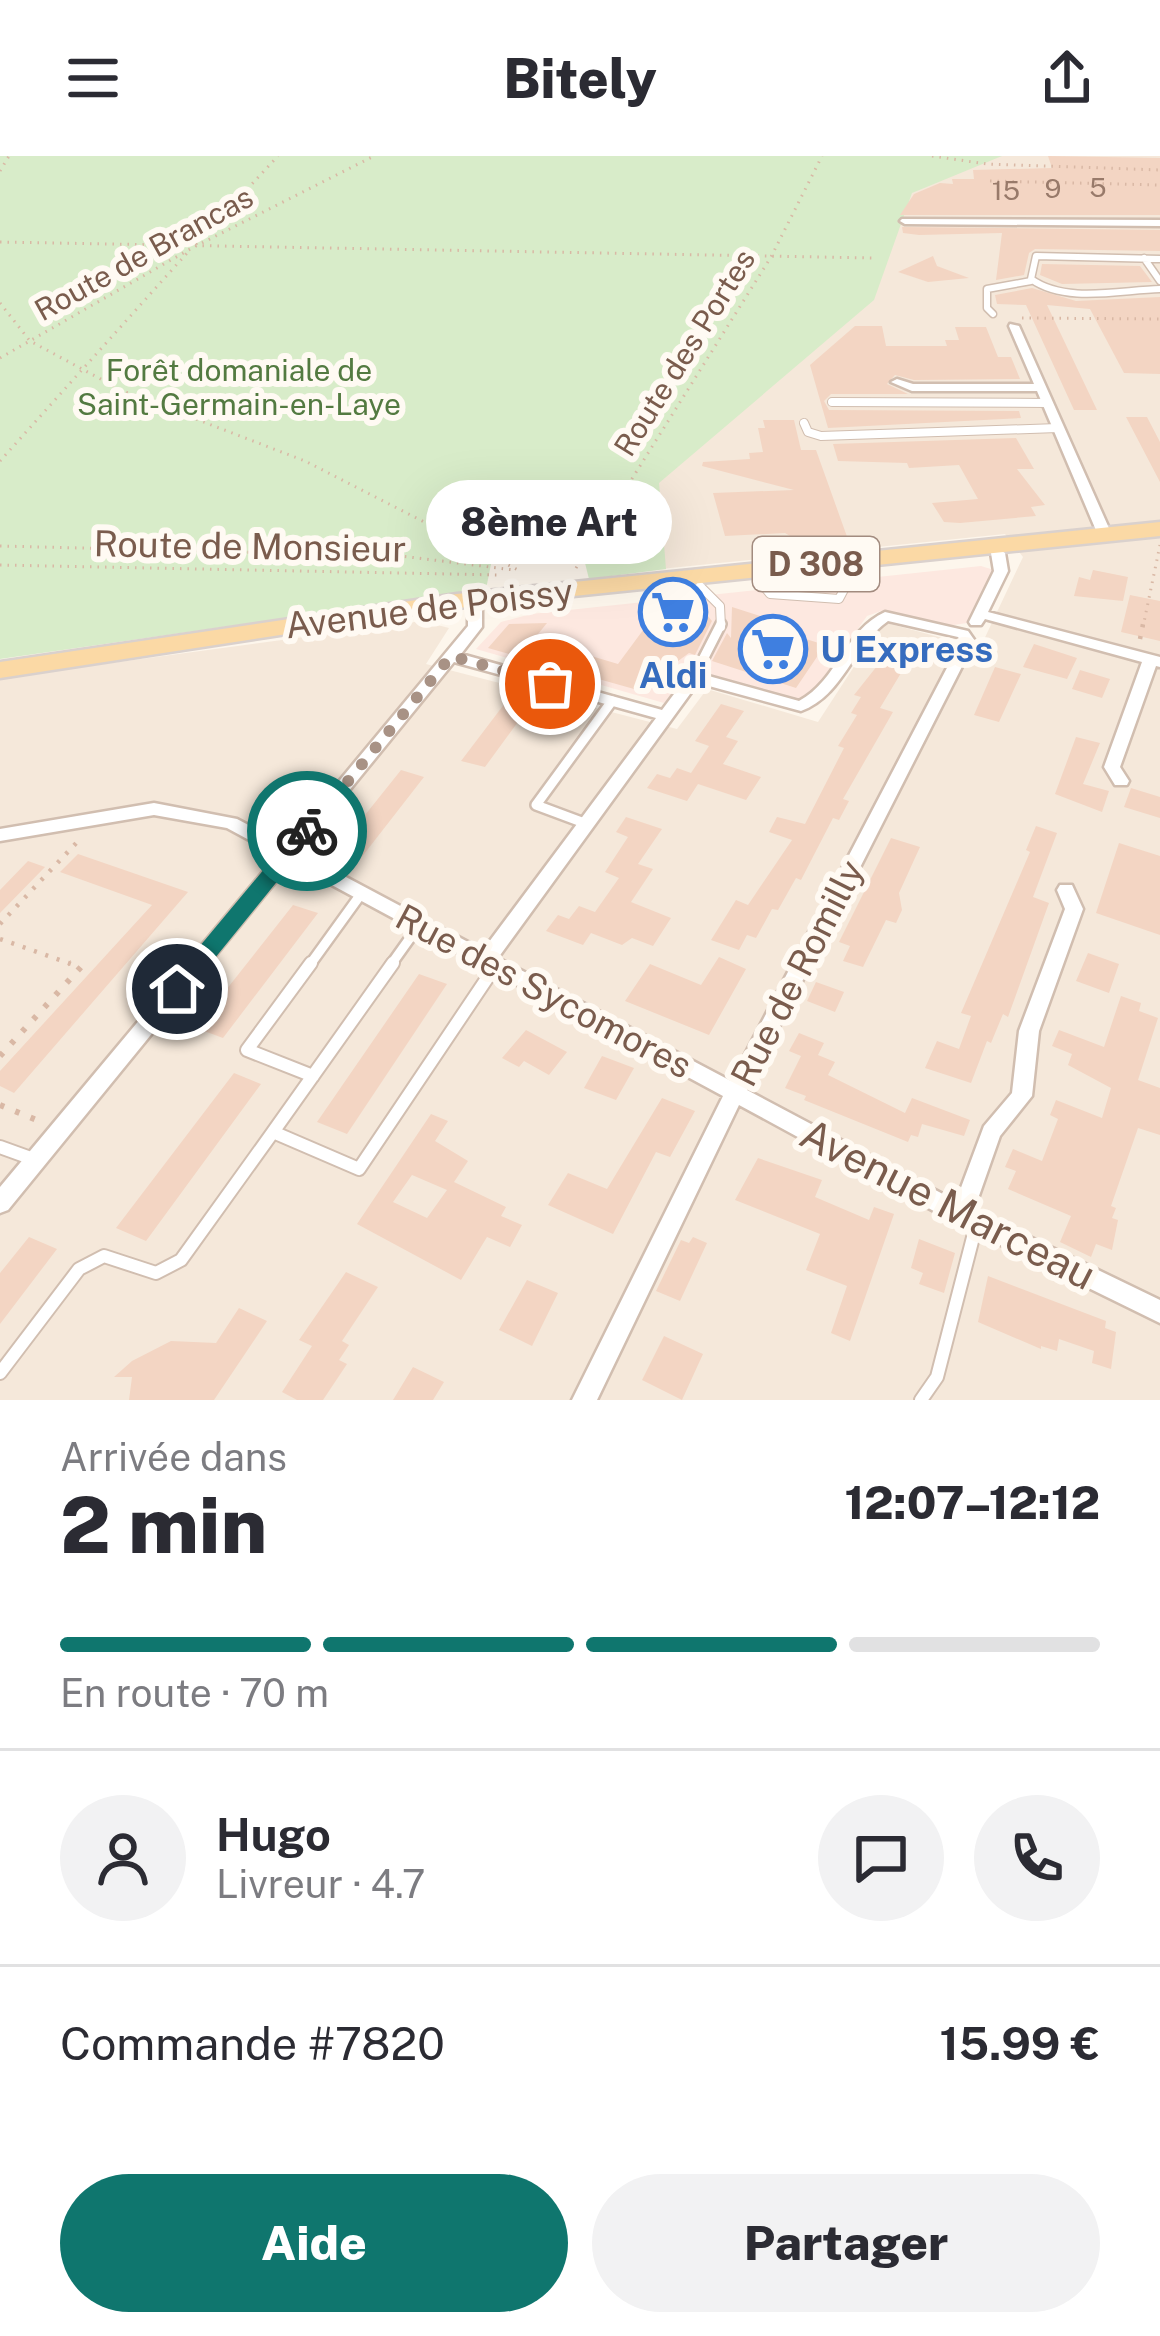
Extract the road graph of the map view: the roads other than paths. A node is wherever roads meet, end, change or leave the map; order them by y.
1 (905, 221) dead end
2 (1160, 223) edge
3 (1144, 258) junction
4 (1160, 259) edge
5 (1031, 281) junction
6 (1160, 285) edge
7 (993, 314) dead end
8 (1017, 322) road end
9 (897, 382) dead end
10 (1041, 388) junction
11 (832, 402) dead end
12 (1047, 403) junction
13 (804, 423) dead end
14 (1058, 428) junction
15 (1160, 537) edge
16 (1107, 538) junction
17 (995, 550) junction
18 (756, 574) junction
19 (698, 581) junction
20 (474, 604) junction
21 (981, 614) junction
22 (963, 634) junction
23 (451, 656) junction
24 (1149, 659) edge
25 (0, 670) edge
26 (694, 677) junction
27 (613, 701) junction
28 (667, 716) junction
29 (1120, 781) dead end
30 (587, 824) junction
31 (0, 835) edge
32 (286, 856) junction
33 (1066, 890) dead end
34 (361, 894) junction
35 (420, 924) junction
36 (491, 962) junction
37 (313, 1076) junction
38 (736, 1094) junction
39 (273, 1132) junction
40 (0, 1147) edge
41 (36, 1160) junction
42 (0, 1203) edge
43 (969, 1218) junction
44 (1160, 1312) edge
45 (0, 1373) edge
46 (584, 1400) edge
47 (921, 1400) edge

1 - 2 street
3 - 4 lane
3 - 5 lane
3 - 6 lane
5 - 6 lane
5 - 7 lane
8 - 10 street
9 - 10 street
10 - 12 street
11 - 12 lane
12 - 14 street
13 - 14 lane
14 - 16 street
15 - 16 main road, Avenue de Poissy / D 308
16 - 17 main road, Avenue de Poissy / D 308
17 - 18 main road, Avenue de Poissy / D 308
17 - 18 main road, Avenue de Poissy / D 308
17 - 21 street, Rue de Romilly
18 - 19 main road, Avenue de Poissy / D 308
19 - 20 main road, Avenue de Poissy / D 308
19 - 20 main road, Avenue de Poissy / D 308
19 - 26 lane
20 - 23 street
20 - 25 main road, Avenue de Poissy / D 308
21 - 22 street, Rue de Romilly
21 - 24 street
22 - 26 street
22 - 38 street, Rue de Romilly
23 - 27 street
23 - 32 street
24 - 29 street
26 - 28 street
27 - 28 street
27 - 30 lane
28 - 30 street
30 - 36 street
31 - 32 street, Rue des Sycomores
32 - 34 street, Rue des Sycomores
32 - 41 street
33 - 43 street
34 - 35 street, Rue des Sycomores
34 - 37 lane
35 - 36 street, Rue des Sycomores
35 - 37 lane
36 - 38 street, Rue des Sycomores
36 - 39 lane
37 - 39 lane
38 - 43 street, Avenue Marceau
38 - 46 street, Rue de Romilly
39 - 45 lane
40 - 41 lane
41 - 42 street
43 - 44 street, Avenue Marceau
43 - 47 lane

